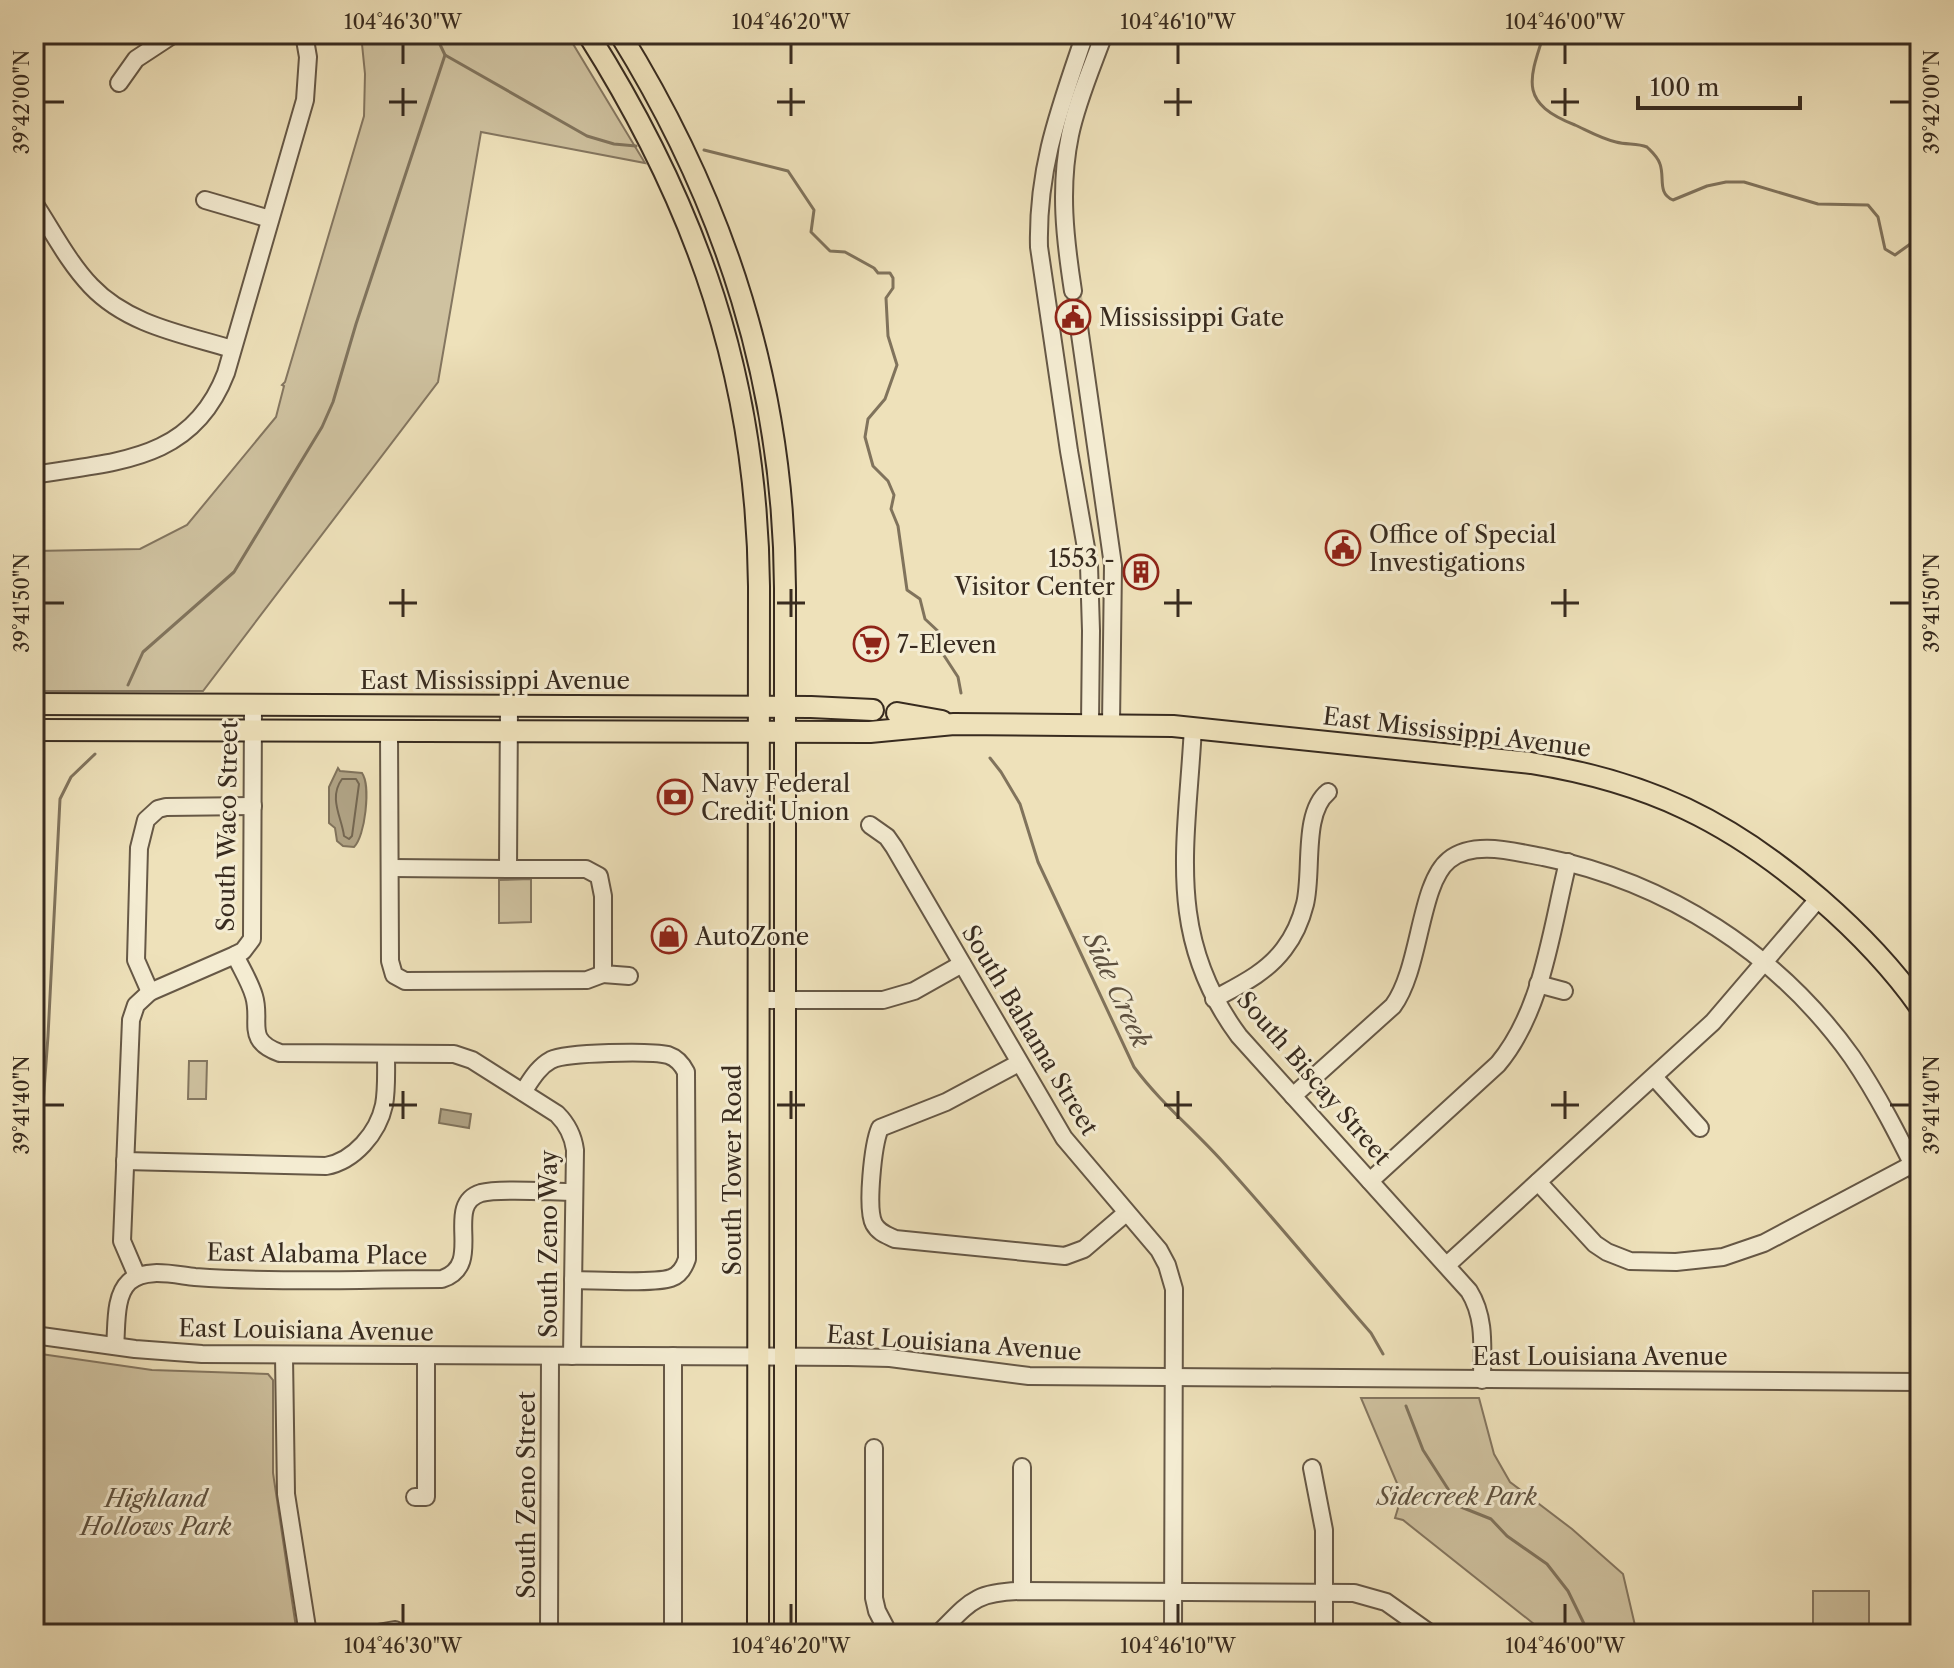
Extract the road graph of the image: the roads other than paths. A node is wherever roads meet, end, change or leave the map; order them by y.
1 (174, 34) edge
2 (304, 34) edge
3 (588, 34) edge
4 (620, 34) edge
5 (1085, 34) edge
6 (1104, 34) edge
7 (119, 83) dead end
8 (205, 200) dead end
9 (34, 203) edge
10 (270, 219) junction
11 (1073, 291) tunnel mouth
12 (1079, 327) tunnel mouth
13 (232, 349) junction
14 (745, 424) junction
15 (34, 475) edge
16 (1103, 481) junction
17 (1075, 485) junction
18 (1107, 517) junction
19 (783, 518) junction
20 (1082, 521) junction
21 (34, 704) edge
22 (253, 705) junction
23 (509, 705) junction
24 (758, 706) junction
25 (785, 707) junction
26 (873, 710) joint
27 (897, 713) joint
28 (954, 724) junction
29 (1090, 724) junction
30 (1111, 724) junction
31 (1193, 727) junction
32 (34, 730) edge
33 (253, 731) junction
34 (389, 731) junction
35 (510, 731) junction
36 (759, 731) junction
37 (785, 731) junction
38 (1328, 792) dead end
39 (253, 806) junction
40 (870, 825) dead end
41 (1568, 862) junction
42 (391, 868) junction
43 (508, 869) junction
44 (1819, 898) junction
45 (235, 955) junction
46 (1765, 963) junction
47 (962, 964) junction
48 (603, 974) junction
49 (629, 976) dead end
50 (1538, 984) junction
51 (1564, 991) dead end
52 (150, 992) junction
53 (1214, 999) junction
54 (758, 1000) junction
55 (785, 1001) junction
56 (1920, 1007) edge
57 (386, 1054) junction
58 (1019, 1063) junction
59 (1654, 1077) junction
60 (523, 1092) junction
61 (1293, 1096) junction
62 (1700, 1128) dead end
63 (125, 1161) junction
64 (1916, 1172) edge
65 (1370, 1181) junction
66 (1538, 1182) junction
67 (574, 1192) junction
68 (1126, 1213) junction
69 (1447, 1265) junction
70 (137, 1276) junction
71 (573, 1280) junction
72 (34, 1335) edge
73 (115, 1346) junction
74 (284, 1356) junction
75 (426, 1356) junction
76 (550, 1356) junction
77 (572, 1356) junction
78 (673, 1356) junction
79 (758, 1356) junction
80 (785, 1356) junction
81 (1174, 1379) junction
82 (1482, 1380) junction
83 (1920, 1382) edge
84 (874, 1448) dead end
85 (1022, 1467) dead end
86 (1312, 1468) dead end
87 (415, 1497) dead end
88 (1022, 1591) junction
89 (1173, 1592) junction
90 (1324, 1593) junction
91 (308, 1634) edge
92 (372, 1634) edge
93 (396, 1634) edge
94 (549, 1634) edge
95 (673, 1634) edge
96 (758, 1634) edge
97 (785, 1634) edge
98 (889, 1634) edge
99 (938, 1634) edge
100 (1173, 1634) edge
101 (1324, 1634) edge
102 (1431, 1634) edge

1 - 7 street
2 - 10 street
3 - 14 main road
4 - 19 main road
5 - 17 street
6 - 11 street
8 - 10 street
9 - 13 street
10 - 13 street
12 - 16 street
13 - 15 street
14 - 19 main road
14 - 24 main road, South Tower Road
16 - 17 street
16 - 18 street
17 - 20 street
18 - 20 street
18 - 30 street
19 - 25 main road
20 - 29 street
21 - 22 main road, East Mississippi Avenue
22 - 23 main road, East Mississippi Avenue
22 - 33 street, South Waco Street
23 - 24 main road, East Mississippi Avenue
23 - 35 street
24 - 25 main road, East Mississippi Avenue
24 - 36 main road, South Tower Road
25 - 26 main road, East Mississippi Avenue
25 - 37 main road
26 - 27 street, East Mississippi Avenue
27 - 28 main road, East Mississippi Avenue
28 - 29 main road, East Mississippi Avenue
28 - 37 main road, East Mississippi Avenue
29 - 30 main road, East Mississippi Avenue
30 - 31 main road, East Mississippi Avenue
31 - 44 main road, East Mississippi Avenue
31 - 53 street, South Biscay Street
32 - 33 main road, East Mississippi Avenue
33 - 34 main road, East Mississippi Avenue
33 - 39 street, South Waco Street
34 - 35 main road, East Mississippi Avenue
34 - 42 street
35 - 36 main road, East Mississippi Avenue
35 - 43 street
36 - 37 main road, East Mississippi Avenue
36 - 54 main road, South Tower Road
37 - 55 main road
38 - 53 street
39 - 45 street, South Waco Street
39 - 52 street
40 - 47 street, South Bahama Street
41 - 46 street
41 - 50 street
41 - 61 street
42 - 43 street
42 - 48 street
43 - 48 street
44 - 46 street
44 - 56 main road, East Mississippi Avenue
45 - 52 street, South Waco Street
45 - 57 street, South Zeno Way
46 - 59 street
46 - 64 street
47 - 55 street
47 - 58 street, South Bahama Street
48 - 49 street
50 - 51 street
50 - 65 street
52 - 63 street
53 - 61 street, South Biscay Street
54 - 55 street
54 - 79 main road, South Tower Road
55 - 80 main road
57 - 60 street, South Zeno Way
57 - 63 street
58 - 68 street, South Bahama Street
58 - 68 street
59 - 62 street
59 - 66 street
60 - 67 street, South Zeno Way
60 - 71 street
61 - 65 street, South Biscay Street
63 - 70 street
64 - 66 street
65 - 69 street, South Biscay Street
66 - 69 street
67 - 70 street, East Alabama Place
67 - 71 street, South Zeno Way
68 - 81 street, South Bahama Street
69 - 82 street, South Biscay Street
70 - 73 street
71 - 77 street, South Zeno Way
72 - 73 street, East Louisiana Avenue
73 - 74 street, East Louisiana Avenue
74 - 75 street, East Louisiana Avenue
74 - 91 street
75 - 76 street, East Louisiana Avenue
75 - 87 street
76 - 77 street, East Louisiana Avenue
76 - 94 street, South Zeno Street
77 - 78 street, East Louisiana Avenue
78 - 79 street, East Louisiana Avenue
78 - 95 street
79 - 80 street, East Louisiana Avenue
79 - 96 main road, South Tower Road
80 - 81 street, East Louisiana Avenue
80 - 97 main road
81 - 82 street, East Louisiana Avenue
81 - 89 street, South Bahama Street
82 - 83 street, East Louisiana Avenue
84 - 98 street
85 - 88 street
86 - 90 street
88 - 89 street
88 - 99 street
89 - 90 street
89 - 100 street, South Bahama Street
90 - 101 street
90 - 102 street
92 - 93 street

